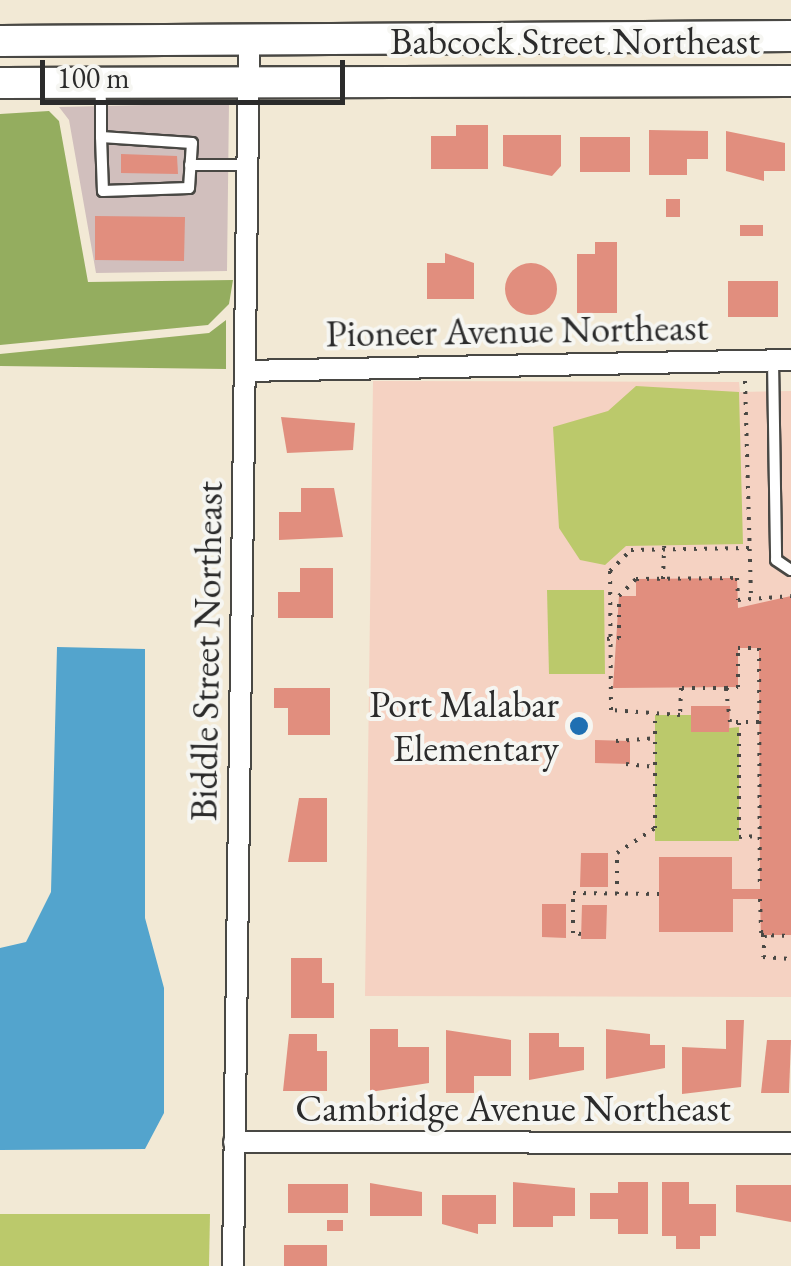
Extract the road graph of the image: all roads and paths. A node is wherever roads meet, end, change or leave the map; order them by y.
1 (791, 36) edge
2 (248, 38) junction
3 (0, 41) edge
4 (248, 81) junction
5 (791, 81) edge
6 (100, 82) junction
7 (0, 84) edge
8 (102, 137) junction
9 (247, 165) junction
10 (190, 166) junction
11 (782, 360) edge
12 (244, 371) junction
13 (746, 372) dead end
14 (664, 548) junction
15 (749, 548) junction
16 (791, 570) edge
17 (662, 579) junction
18 (791, 596) edge
19 (751, 597) junction
20 (607, 639) junction
21 (726, 688) junction
22 (655, 719) junction
23 (739, 722) junction
24 (759, 722) junction
25 (655, 738) junction
26 (616, 740) dead end
27 (626, 764) dead end
28 (655, 767) junction
29 (760, 836) junction
30 (760, 890) dead end
31 (617, 894) junction
32 (659, 894) dead end
33 (760, 899) dead end
34 (566, 933) dead end
35 (573, 933) junction
36 (582, 934) dead end
37 (766, 935) junction
38 (791, 936) edge
39 (791, 958) edge
40 (234, 1142) junction
41 (791, 1143) edge
42 (233, 1266) edge

1 - 2 main road, Babcock Street Northeast
2 - 3 main road, Babcock Street Northeast
2 - 4 street, Biddle Street Northeast
4 - 5 main road, Babcock Street Northeast
4 - 6 main road, Babcock Street Northeast
4 - 9 street, Biddle Street Northeast
6 - 7 main road, Babcock Street Northeast
6 - 8 lane
8 - 10 lane
8 - 10 lane
9 - 10 lane
9 - 12 street, Biddle Street Northeast
11 - 12 street, Pioneer Avenue Northeast
11 - 16 lane
12 - 40 street, Biddle Street Northeast
13 - 15 path
14 - 15 path
14 - 17 path
14 - 20 path
15 - 19 path
17 - 19 path
17 - 20 path
18 - 19 path
20 - 22 path
21 - 22 path
21 - 23 path
21 - 24 path
22 - 25 path
23 - 24 path
23 - 29 path
24 - 29 path
25 - 26 path
25 - 28 path
27 - 28 path
28 - 31 path
29 - 30 path
31 - 32 path
31 - 35 path
33 - 37 path
34 - 35 path
35 - 36 path
37 - 38 path
37 - 39 path
40 - 41 street, Cambridge Avenue Northeast
40 - 42 street, Biddle Street Northeast

